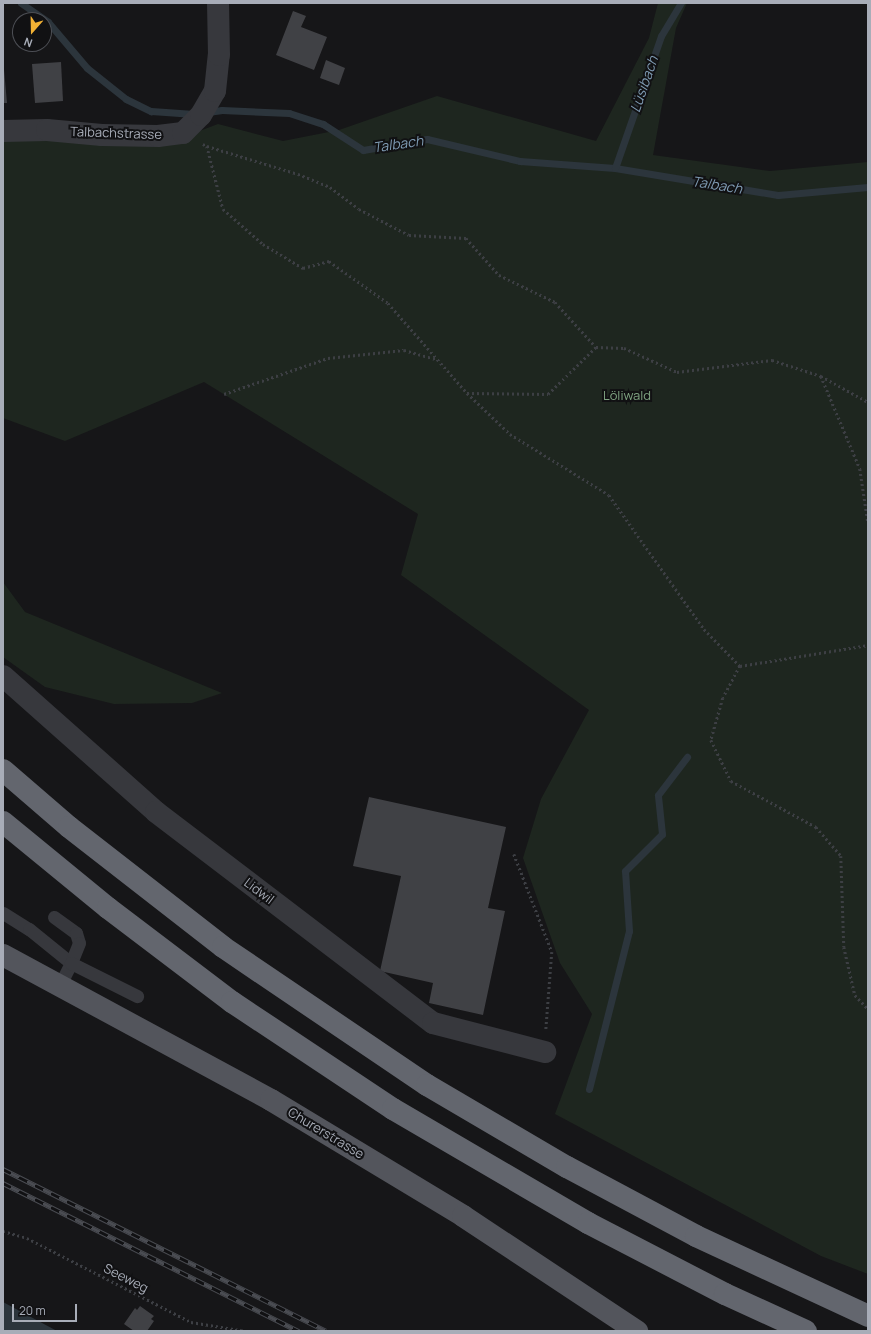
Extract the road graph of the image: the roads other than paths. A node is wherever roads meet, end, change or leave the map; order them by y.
1 (218, 3) edge
2 (3, 131) edge
3 (3, 676) edge
4 (3, 770) edge
5 (3, 822) edge
6 (3, 913) edge
7 (54, 917) dead end
8 (3, 955) edge
9 (71, 963) junction
10 (60, 985) junction
11 (137, 996) dead end
12 (545, 1052) road end
13 (868, 1316) edge
14 (637, 1331) edge
15 (806, 1331) edge

1 - 2 street, Talbachstrasse
3 - 12 street, Lidwil
4 - 13 highway
5 - 15 highway
6 - 9 lane
7 - 9 lane
8 - 10 main road, Churerstrasse
9 - 10 lane
9 - 11 lane
10 - 14 main road, Churerstrasse

